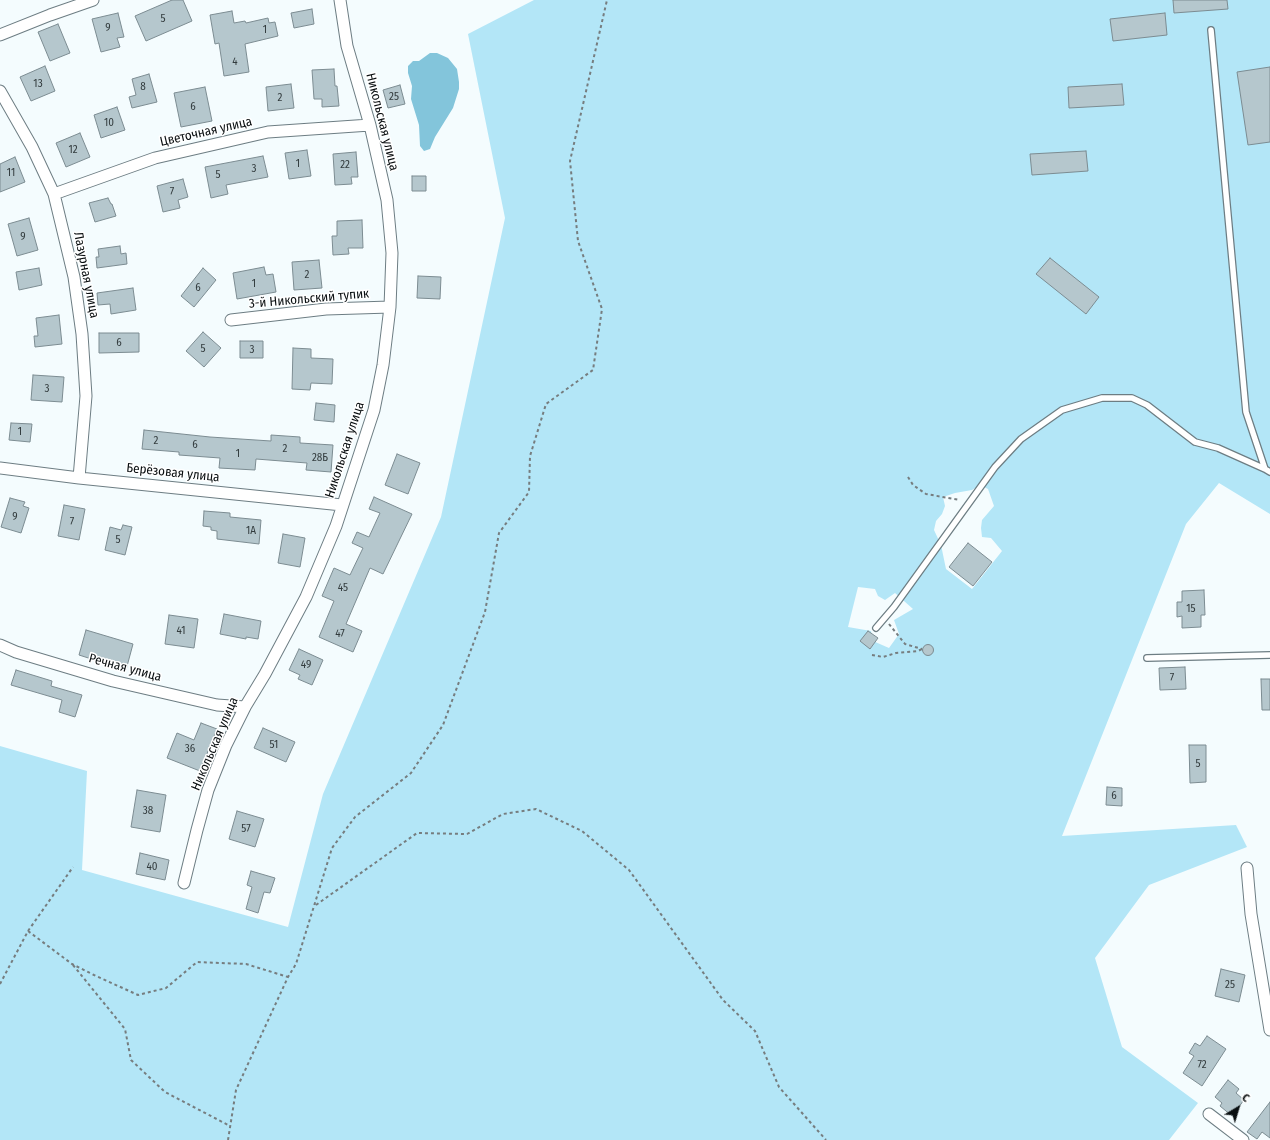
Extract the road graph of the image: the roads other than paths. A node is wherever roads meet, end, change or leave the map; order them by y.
1 (93, 0) edge
2 (340, 0) edge
3 (1211, 30) dead end
4 (0, 35) edge
5 (0, 91) edge
6 (370, 124) junction
7 (54, 194) junction
8 (390, 307) junction
9 (231, 320) dead end
10 (0, 468) edge
11 (1268, 470) edge
12 (79, 478) junction
13 (342, 505) junction
14 (876, 628) dead end
15 (0, 645) edge
16 (1270, 655) edge
17 (1147, 658) dead end
18 (245, 707) junction
19 (1247, 868) dead end
20 (184, 883) dead end
21 (1270, 1030) edge
22 (1209, 1114) dead end
23 (1243, 1140) edge

1 - 4 street
2 - 6 street, Никольская улица
3 - 11 lane
5 - 7 street, Лазурная улица
6 - 7 street, Цветочная улица
6 - 8 street, Никольская улица
7 - 12 street, Лазурная улица
8 - 9 street, 3-й Никольский тупик
8 - 13 street, Никольская улица
10 - 12 street, Берёзовая улица
11 - 14 lane
12 - 13 street, Берёзовая улица
13 - 18 street, Никольская улица
15 - 18 street, Речная улица
16 - 17 lane
18 - 20 street, Никольская улица
19 - 21 street
22 - 23 street

